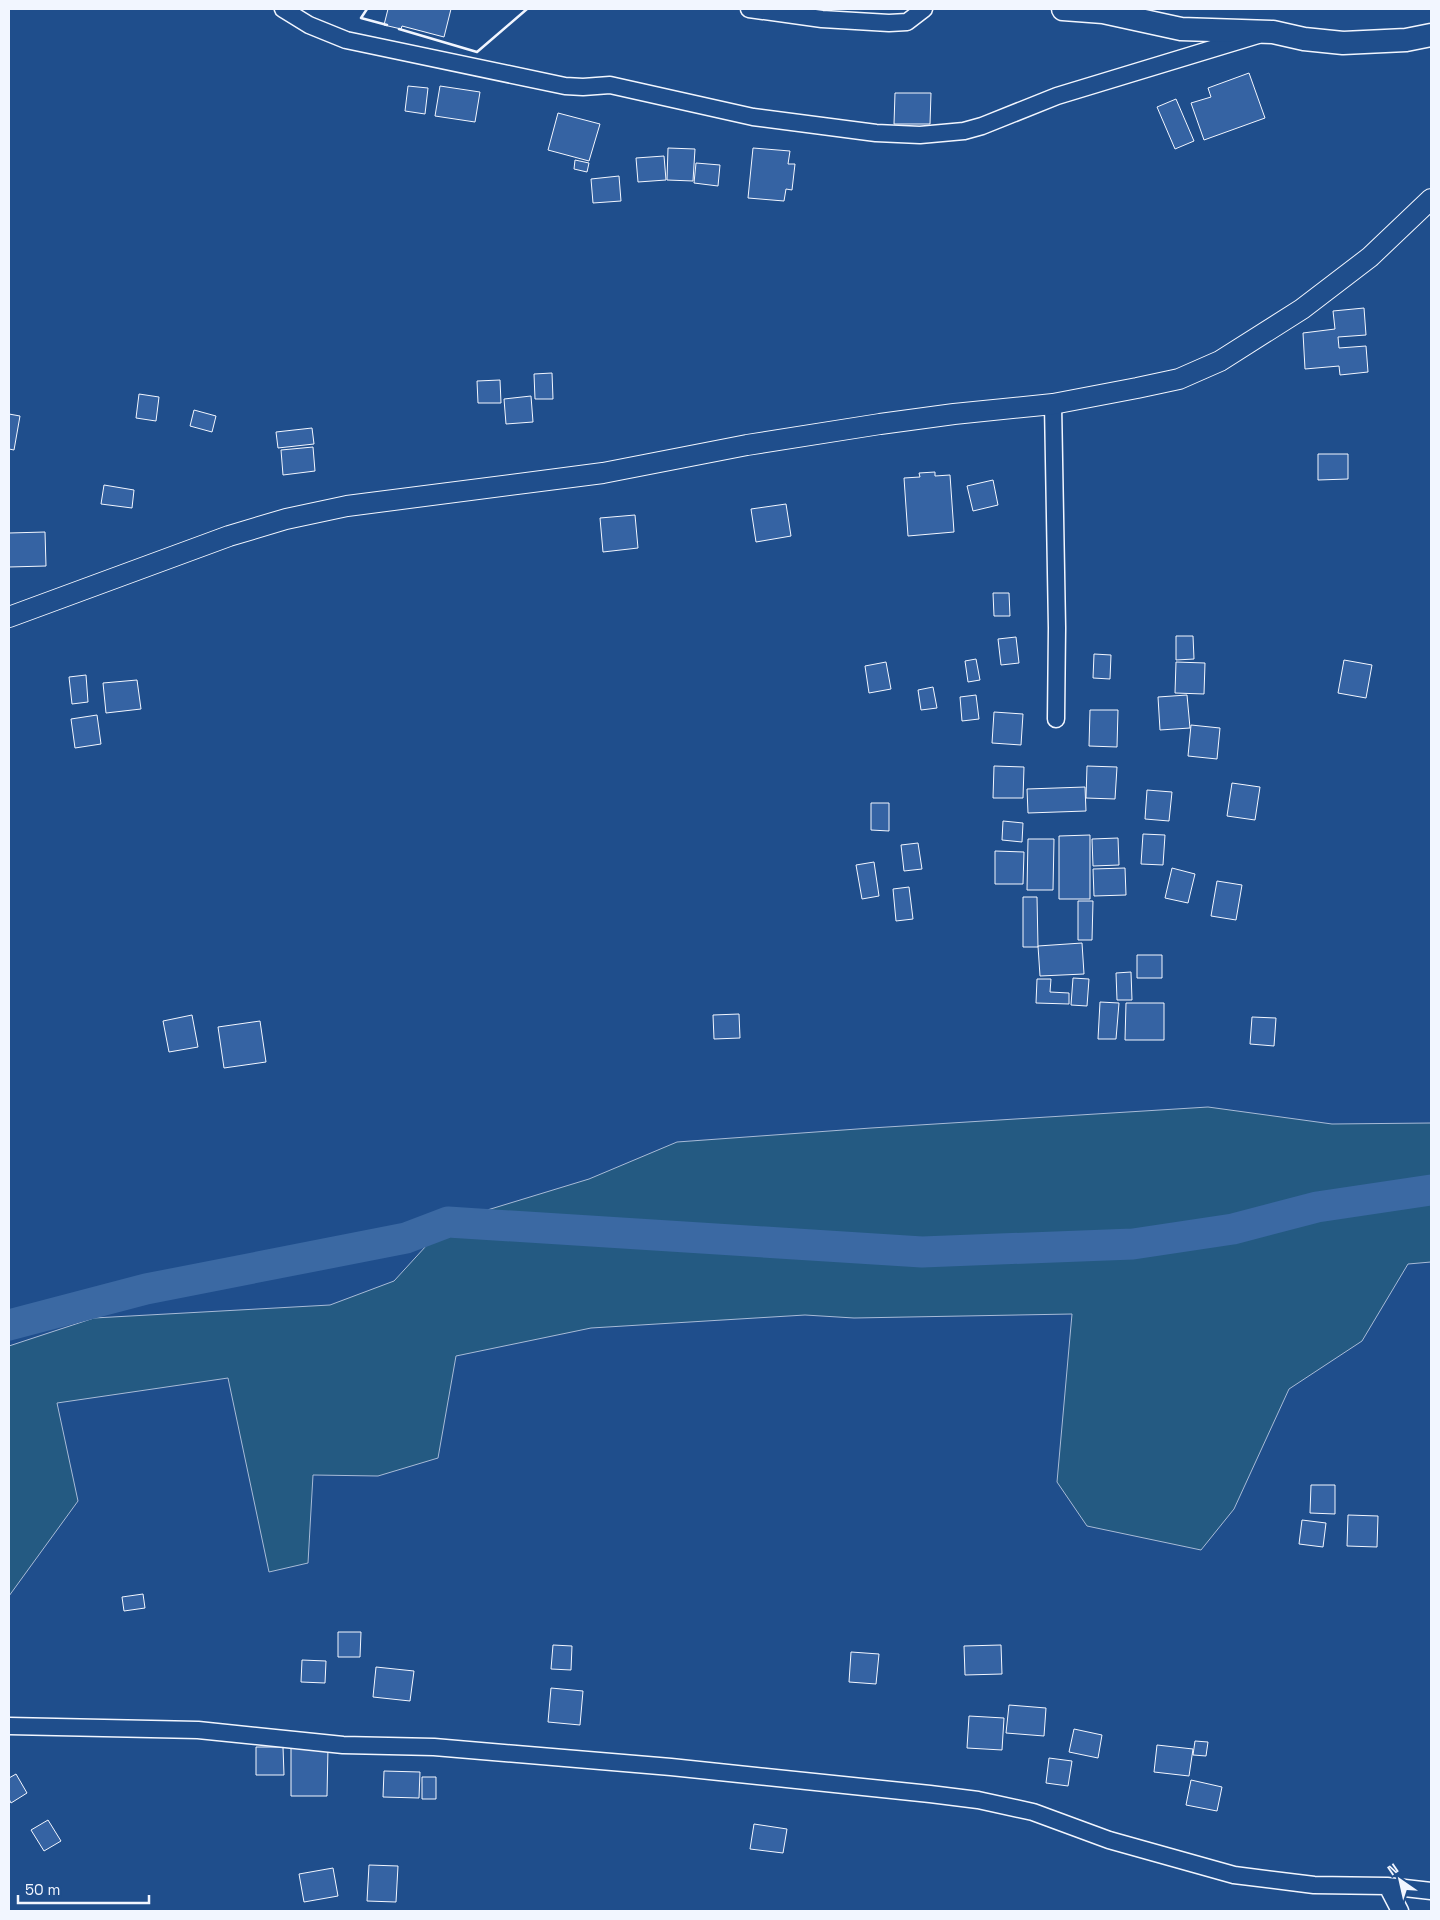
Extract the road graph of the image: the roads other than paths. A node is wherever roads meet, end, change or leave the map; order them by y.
1 (283, 9) edge
2 (749, 9) edge
3 (924, 9) edge
4 (1064, 9) edge
5 (1273, 32) junction
6 (1431, 35) edge
7 (1431, 199) edge
8 (1053, 404) junction
9 (9, 617) edge
10 (1056, 719) dead end
11 (9, 1726) edge
12 (1387, 1886) junction
13 (1431, 1891) edge
14 (1400, 1911) edge

1 - 5 street
2 - 3 street
4 - 5 main road
5 - 6 main road
7 - 8 street
8 - 9 street
8 - 10 street
11 - 12 street
12 - 13 street
12 - 14 street

